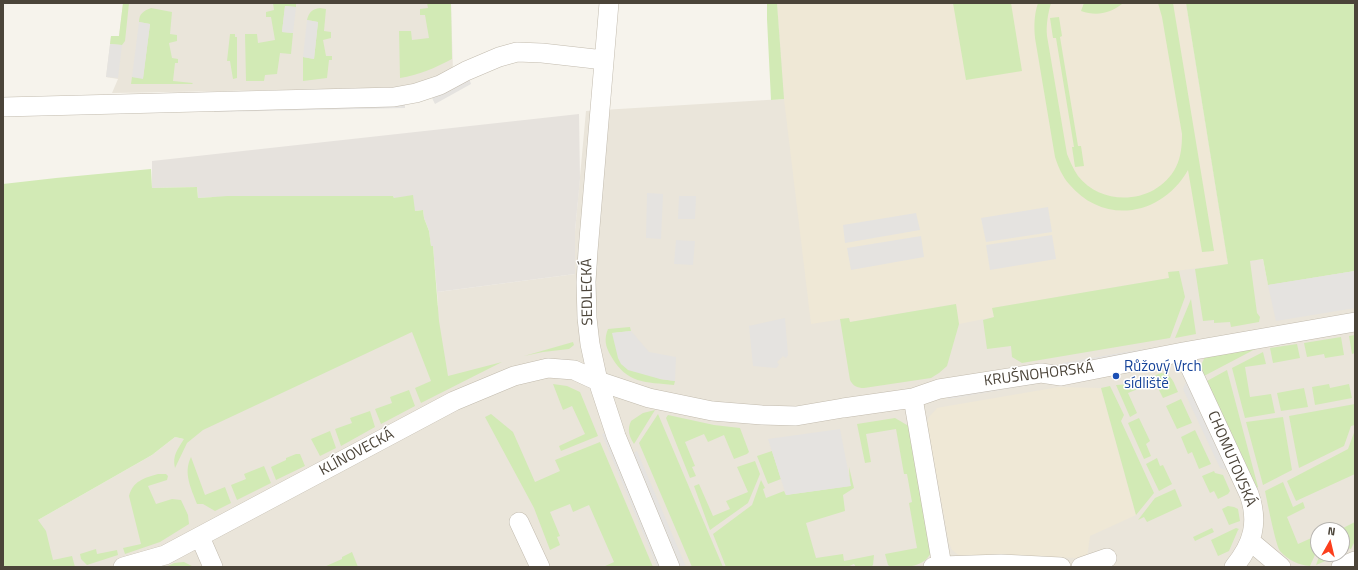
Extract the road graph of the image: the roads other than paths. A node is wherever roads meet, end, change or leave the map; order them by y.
1 (609, 3) edge
2 (604, 60) junction
3 (3, 107) edge
4 (1355, 322) edge
5 (1183, 352) junction
6 (598, 381) junction
7 (913, 398) junction
8 (519, 522) dead end
9 (200, 537) junction
10 (1250, 541) junction
11 (1107, 558) dead end
12 (1355, 561) edge
13 (938, 566) edge
14 (123, 567) edge
15 (213, 567) edge
16 (540, 567) edge
17 (670, 567) edge
18 (1061, 567) edge
19 (1081, 567) edge
20 (1234, 567) edge
21 (1281, 567) edge
22 (1341, 567) edge

1 - 2 street, SEDLECKÁ
2 - 3 street
2 - 6 street, SEDLECKÁ
4 - 5 street, KRUŠNOHORSKÁ
5 - 7 street, KRUŠNOHORSKÁ
5 - 10 street, CHOMUTOVSKÁ
6 - 7 street, KRUŠNOHORSKÁ
6 - 9 street, KLÍNOVECKÁ
6 - 17 street, SEDLECKÁ
7 - 13 street
8 - 16 street
9 - 14 street, KLÍNOVECKÁ
9 - 15 street
10 - 20 street, CHOMUTOVSKÁ
10 - 21 street
11 - 19 street
12 - 22 street
13 - 18 street

